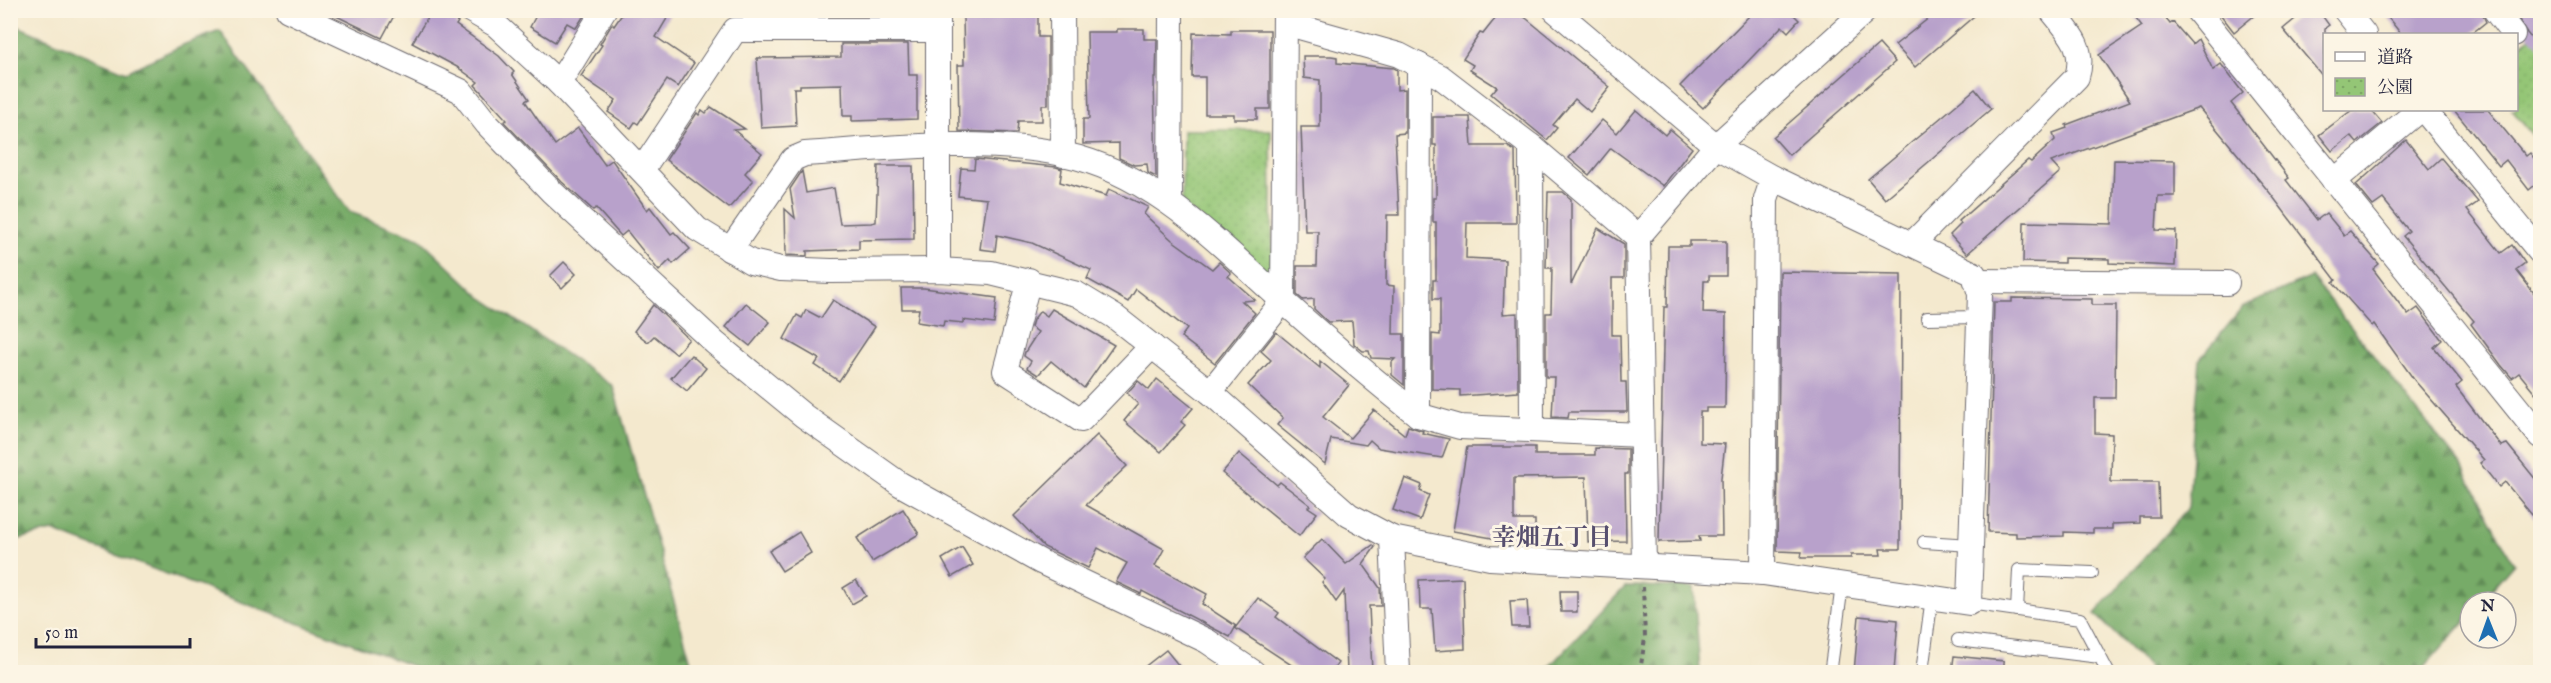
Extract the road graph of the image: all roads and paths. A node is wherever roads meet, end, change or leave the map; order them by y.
1 (288, 10) edge
2 (470, 10) edge
3 (604, 10) edge
4 (1062, 10) edge
5 (1171, 10) edge
6 (1556, 10) edge
7 (1866, 10) edge
8 (2051, 10) edge
9 (2197, 10) edge
10 (2345, 10) edge
11 (2494, 10) edge
12 (1285, 17) edge
13 (938, 20) edge
14 (2363, 33) edge
15 (2512, 33) edge
16 (1419, 65) junction
17 (559, 83) junction
18 (2418, 111) edge
19 (2425, 111) edge
20 (938, 145) junction
21 (1531, 146) junction
22 (1716, 146) junction
23 (1063, 154) junction
24 (642, 171) junction
25 (1773, 178) junction
26 (2334, 181) junction
27 (1170, 202) junction
28 (1638, 237) junction
29 (1913, 243) junction
30 (730, 250) junction
31 (2541, 252) edge
32 (938, 270) junction
33 (1029, 280) junction
34 (1976, 281) junction
35 (2227, 283) dead end
36 (1283, 301) junction
37 (1979, 317) junction
38 (1927, 318) dead end
39 (1152, 346) junction
40 (1210, 392) junction
41 (1418, 415) junction
42 (1532, 430) junction
43 (1641, 435) junction
44 (2541, 436) edge
45 (1392, 538) junction
46 (1924, 542) dead end
47 (1971, 545) junction
48 (1644, 565) junction
49 (1763, 573) junction
50 (2092, 573) dead end
51 (1842, 585) junction
52 (1932, 597) junction
53 (1969, 603) junction
54 (2017, 610) junction
55 (1958, 640) dead end
56 (2100, 657) junction
57 (1831, 667) dead end
58 (1253, 672) edge
59 (1398, 672) edge
60 (1640, 672) edge
61 (1922, 672) edge
62 (2108, 672) edge

1 - 58 street
2 - 17 street
3 - 17 street
4 - 23 street
5 - 27 street
6 - 22 street
7 - 22 street
8 - 29 street
9 - 26 street
10 - 14 street
11 - 15 street
12 - 16 street
12 - 36 street
13 - 20 street
13 - 24 street
16 - 21 street
16 - 41 street
17 - 24 street
18 - 26 street
19 - 31 street
20 - 23 street
20 - 30 street
20 - 32 street
21 - 28 street
21 - 42 street
22 - 25 street
22 - 28 street
23 - 27 street
24 - 30 street
25 - 29 street
25 - 49 street
26 - 44 street
27 - 36 street
28 - 43 street
29 - 34 street
30 - 32 street
32 - 33 street
33 - 39 street
33 - 39 street
34 - 35 street
34 - 37 street
36 - 40 street
36 - 41 street
37 - 38 lane
37 - 47 street
39 - 40 street
40 - 45 street
41 - 42 street
42 - 43 street
43 - 48 street
45 - 48 street
45 - 59 street
46 - 47 lane
47 - 53 street
48 - 49 street
48 - 60 path
49 - 51 street
50 - 54 lane
51 - 52 street
51 - 57 lane
52 - 53 street
52 - 61 lane
53 - 54 lane
54 - 56 lane
55 - 56 lane
56 - 62 lane

